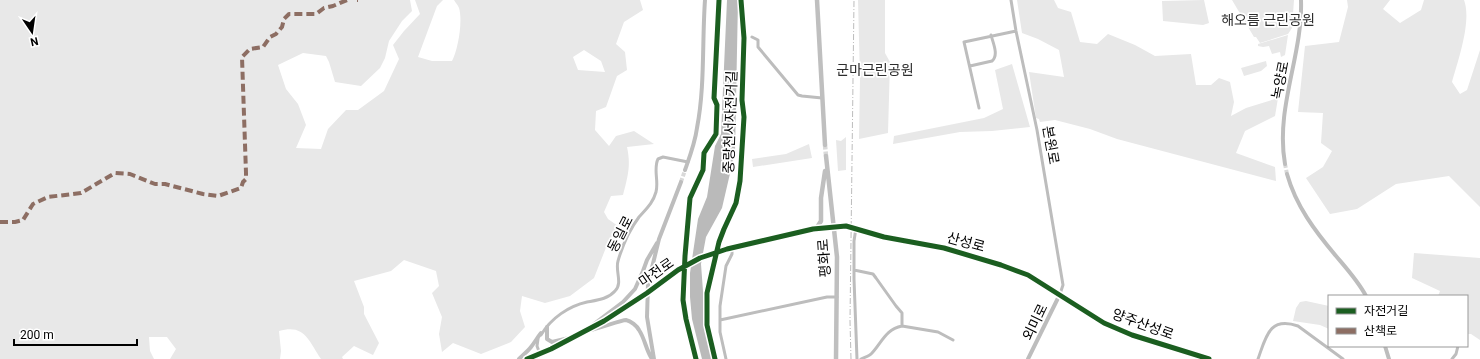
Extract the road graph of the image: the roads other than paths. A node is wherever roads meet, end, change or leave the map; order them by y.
1 (704, 0) edge
2 (818, 0) edge
3 (1012, 0) edge
4 (1300, 0) edge
5 (1016, 31) junction
6 (991, 35) junction
7 (752, 37) dead end
8 (970, 66) junction
9 (822, 98) junction
10 (979, 108) dead end
11 (825, 144) tunnel mouth
12 (826, 156) tunnel mouth
13 (688, 162) junction
14 (1285, 164) tunnel mouth
15 (826, 165) junction
16 (685, 170) tunnel mouth
17 (1287, 174) tunnel mouth
18 (681, 182) tunnel mouth
19 (833, 226) junction
20 (856, 228) junction
21 (816, 229) junction
22 (659, 239) junction
23 (732, 248) junction
24 (854, 270) junction
25 (647, 293) junction
26 (1060, 294) junction
27 (1365, 295) edge
28 (837, 297) junction
29 (1072, 302) joint
30 (720, 320) junction
31 (902, 326) junction
32 (547, 327) junction
33 (583, 332) junction
34 (541, 333) junction
35 (953, 340) dead end
36 (1385, 347) edge
37 (1458, 347) edge
38 (540, 354) junction
39 (519, 359) edge
40 (527, 359) edge
41 (653, 359) edge
42 (726, 359) edge
43 (836, 359) edge
44 (857, 359) edge
45 (861, 359) edge
46 (1028, 359) edge
47 (1209, 359) edge
48 (1258, 359) edge
49 (1343, 359) edge
50 (1389, 359) edge
51 (1452, 359) edge

1 - 13 street
2 - 9 main road
3 - 5 street, 본원로
4 - 14 street, 녹양로
5 - 6 street
5 - 26 street, 본원로
6 - 8 street
6 - 8 street
7 - 9 street
8 - 10 street
9 - 11 main road
12 - 15 main road, 평화로
13 - 16 street
13 - 32 street, 동일로
15 - 19 main road, 평화로
15 - 21 main road
17 - 27 street
18 - 22 street
19 - 20 street, 산성로
19 - 21 street, 마전로
19 - 28 main road, 평화로
20 - 24 street
20 - 26 street, 산성로
21 - 23 street, 마전로
22 - 25 street
22 - 33 street
23 - 25 street, 마전로
23 - 30 street
24 - 31 street
24 - 44 street
25 - 33 street, 마전로
25 - 41 street
26 - 29 street, 산성로
26 - 46 street, 외미로
28 - 30 street
28 - 43 main road, 평화로
29 - 47 street, 양주산성로
30 - 42 street
31 - 35 street
31 - 45 street
32 - 33 street
32 - 34 street, 동일로
33 - 38 street, 마전로
33 - 41 street
34 - 38 street
34 - 39 street
36 - 50 street
37 - 51 street
38 - 40 street, 마전로
48 - 49 street

